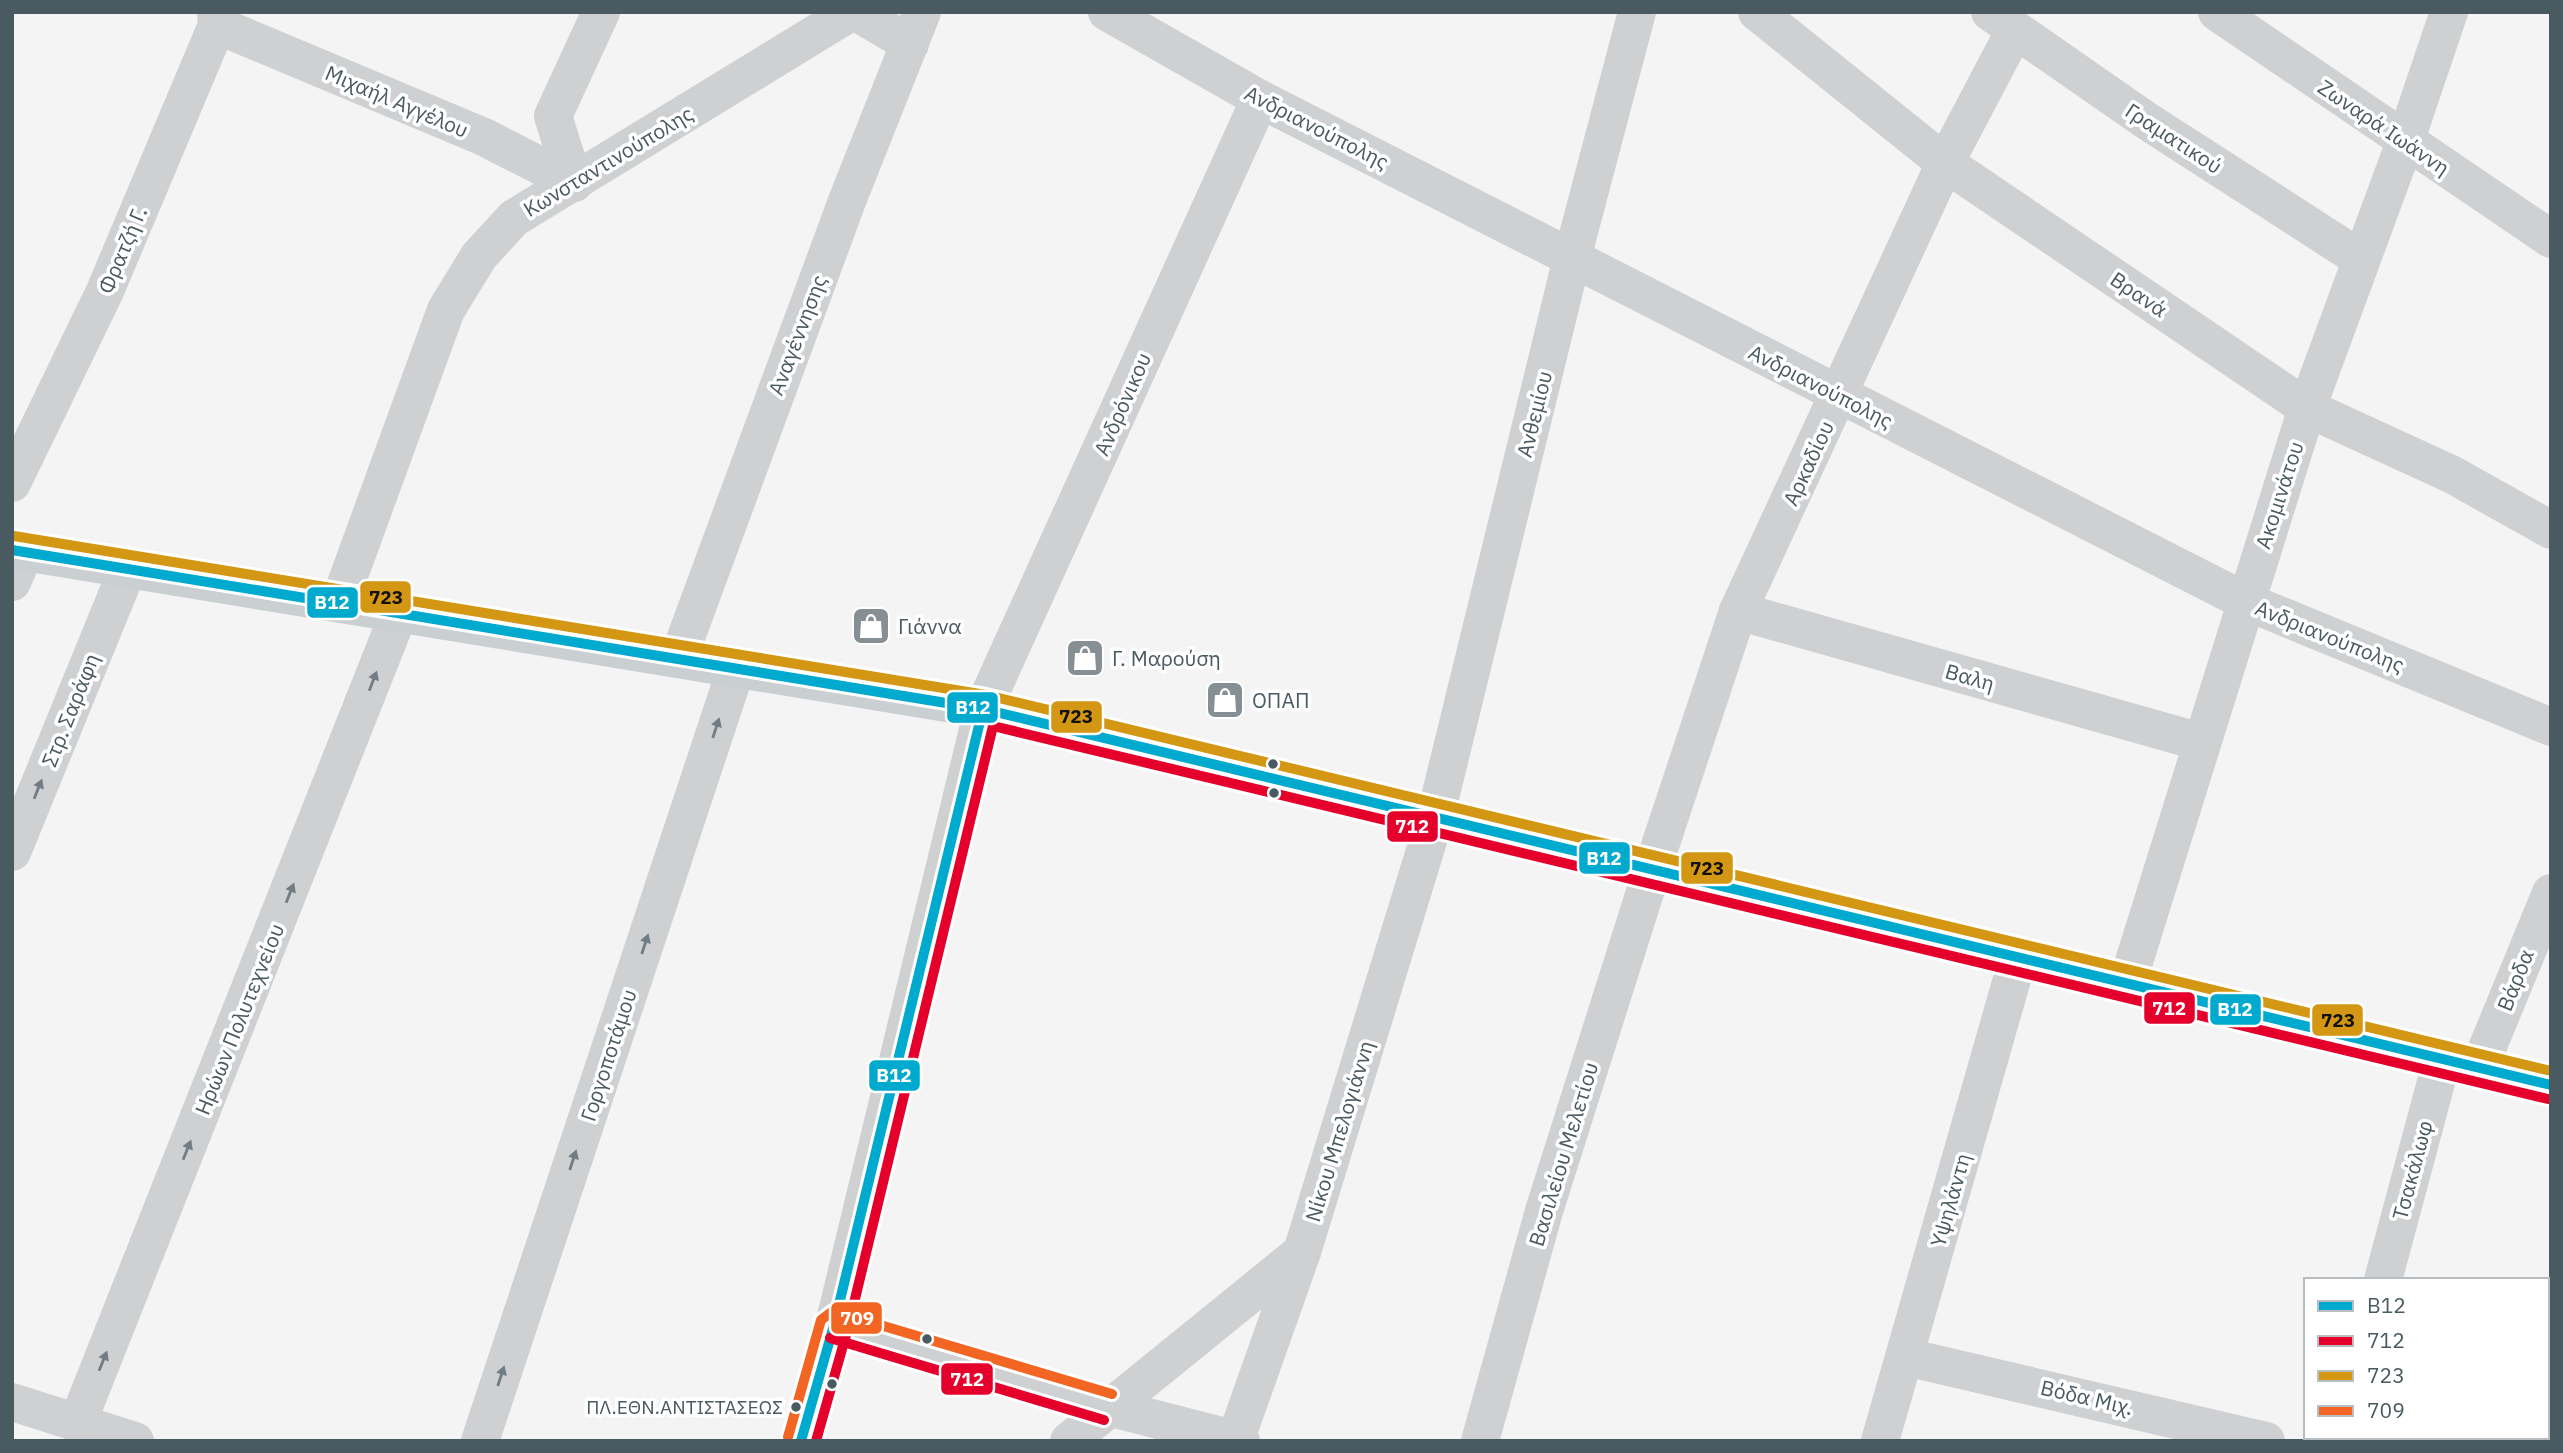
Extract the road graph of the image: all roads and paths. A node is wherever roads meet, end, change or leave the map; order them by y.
1 (601, 12) edge
2 (853, 12) edge
3 (1107, 12) edge
4 (1637, 12) edge
5 (1757, 12) edge
6 (2217, 12) edge
7 (2449, 12) edge
8 (216, 19) edge
9 (2002, 22) edge
10 (916, 28) edge
11 (1260, 99) junction
12 (2405, 142) junction
13 (1945, 163) junction
14 (574, 183) junction
15 (2551, 239) edge
16 (1572, 258) junction
17 (2361, 258) junction
18 (1839, 396) junction
19 (2307, 408) junction
20 (12, 484) edge
21 (2551, 530) edge
22 (17, 561) edge
23 (128, 568) junction
24 (2245, 601) junction
25 (339, 603) junction
26 (1738, 611) junction
27 (399, 613) junction
28 (678, 659) junction
29 (736, 669) junction
30 (983, 709) junction
31 (2551, 727) edge
32 (2201, 742) junction
33 (1435, 818) junction
34 (12, 852) edge
35 (1651, 870) junction
36 (2551, 892) edge
37 (2018, 958) junction
38 (2127, 984) junction
39 (2442, 1060) junction
40 (2479, 1068) junction
41 (2551, 1085) edge
42 (1302, 1252) junction
43 (2384, 1278) edge
44 (834, 1325) junction
45 (1906, 1357) junction
46 (12, 1402) edge
47 (1108, 1408) junction
48 (78, 1424) junction
49 (1237, 1440) edge
50 (135, 1441) edge
51 (480, 1441) edge
52 (801, 1441) edge
53 (1069, 1441) edge
54 (1480, 1441) edge
55 (1880, 1441) edge
56 (2266, 1441) edge

1 - 14 street
2 - 10 street
2 - 14 street, Κωνσταντινούπολης
3 - 11 street, Ανδριανούπολης
4 - 16 street, Ανθεμίου
5 - 13 street, Βρανά
6 - 12 street, Ζωναρά Ιωάννη
7 - 12 street, Ακομινάτου
8 - 14 street, Μιχαήλ Αγγέλου
8 - 20 street, Φρατζή Γ.
9 - 13 street, Αρκαδίου
9 - 17 street, Γραματικού
10 - 28 street, Αναγέννησης
11 - 16 street, Ανδριανούπολης
11 - 30 street, Ανδρόνικου
12 - 15 street, Ζωναρά Ιωάννη
12 - 17 street, Ακομινάτου
13 - 18 street, Αρκαδίου
13 - 19 street, Βρανά
14 - 25 street, Κωνσταντινούπολης
16 - 18 street, Ανδριανούπολης
16 - 33 street, Ανθεμίου
17 - 19 street, Ακομινάτου
18 - 24 street, Ανδριανούπολης
18 - 26 street, Αρκαδίου
19 - 21 street, Βρανά
19 - 24 street, Ακομινάτου
22 - 23 main road
23 - 25 main road
34 -> 23 street, Στρ. Σαράφη
24 - 31 street, Ανδριανούπολης
24 - 32 street, Ακομινάτου
25 - 27 main road
26 - 32 street, Βαλη
26 - 35 street, Αρκαδίου
27 - 28 main road
48 -> 27 street, Ηρώων Πολυτεχνείου
28 - 29 main road
29 - 30 main road
51 -> 29 street, Γοργοποτάμου
30 - 33 main road
30 - 44 street, Ανδρόνικου
32 - 38 street, Ακομινάτου
33 - 35 main road
33 - 42 street, Νίκου Μπελογιάννη
35 - 37 main road
35 - 54 street, Βασιλείου Μελετίου
36 - 40 street, Βάρδα
37 - 38 main road
37 - 45 street, Υψηλάντη
38 - 39 main road
39 - 40 main road
39 - 43 street, Τσακάλωφ
40 - 41 main road
42 - 47 street
42 - 49 street, Νίκου Μπελογιάννη
44 - 47 street
44 - 52 street, Ανδρόνικου
45 - 55 street, Υψηλάντη
45 - 56 street, Βόδα Μιχ.
46 - 48 street
47 - 49 street
47 - 53 street
48 - 50 street

